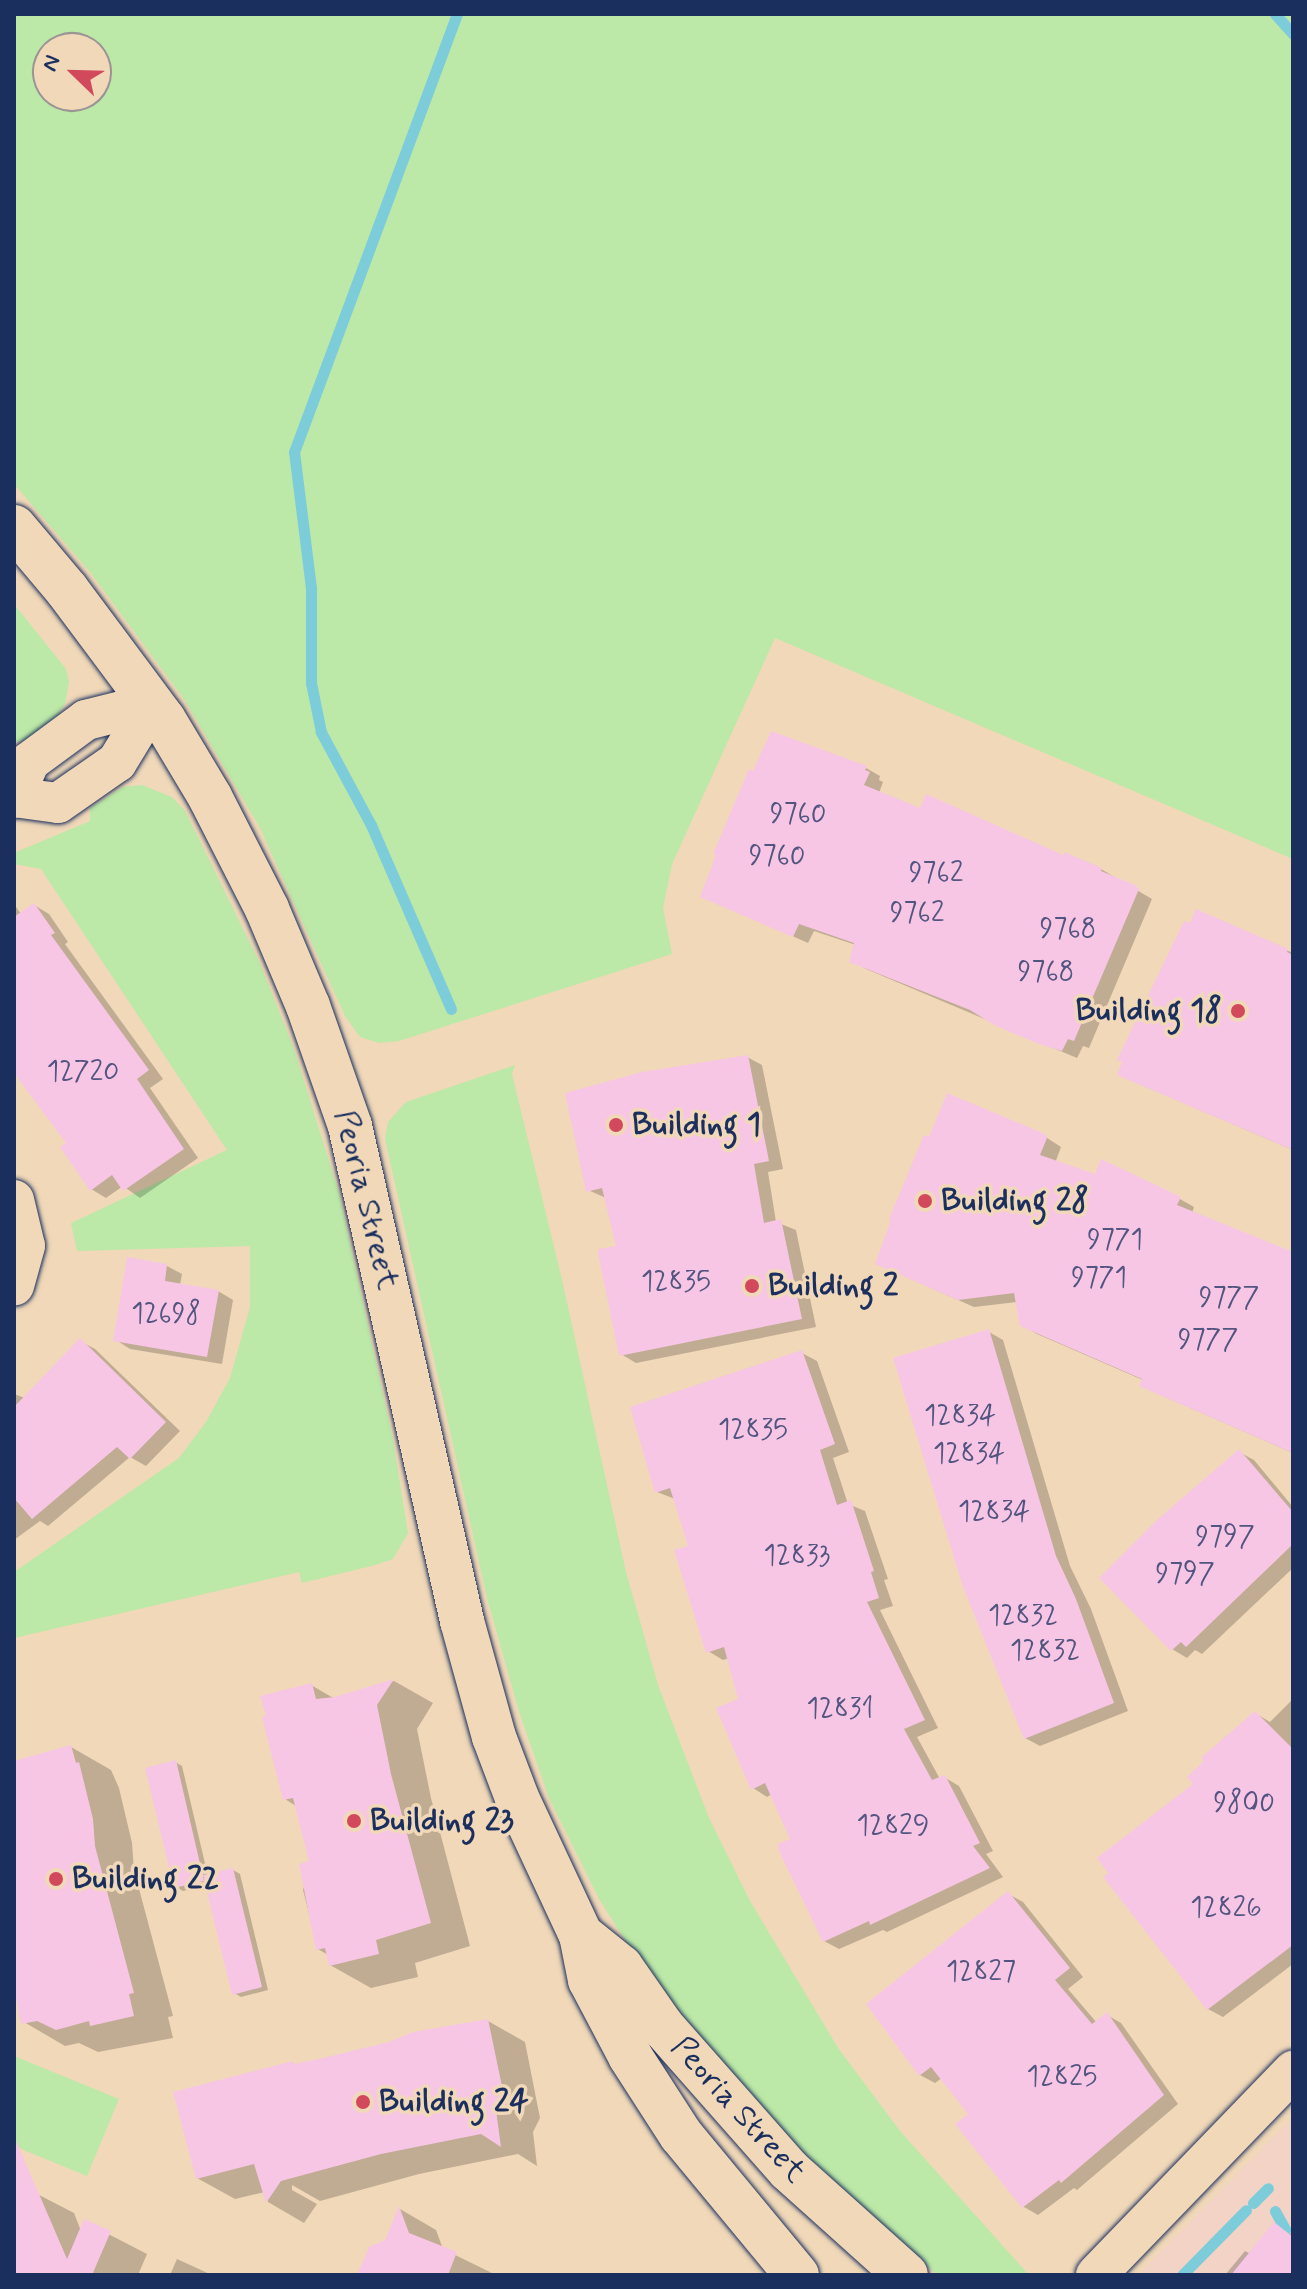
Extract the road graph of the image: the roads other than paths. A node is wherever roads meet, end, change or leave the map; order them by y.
1 (14, 527) edge
2 (153, 703) junction
3 (14, 798) edge
4 (14, 1200) edge
5 (14, 1286) edge
6 (581, 1935) junction
7 (1293, 2071) edge
8 (797, 2275) edge
9 (906, 2275) edge
10 (1096, 2275) edge

1 - 2 main road, Peoria Street
2 - 3 street
2 - 3 street
2 - 6 main road, Peoria Street
4 - 5 street
6 - 8 main road, Peoria Street
6 - 9 main road, Peoria Street
7 - 10 street

